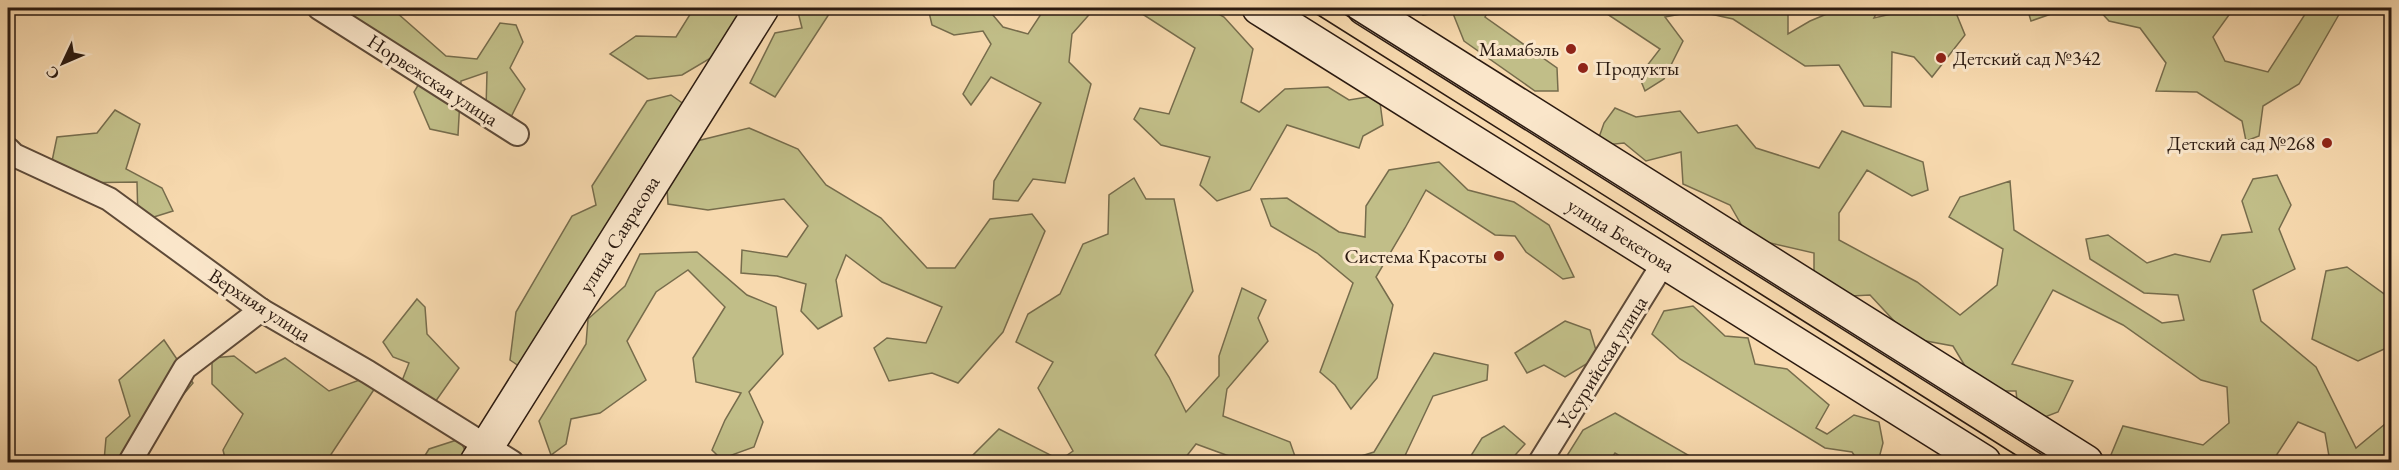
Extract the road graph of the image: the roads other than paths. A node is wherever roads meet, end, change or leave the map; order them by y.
1 (319, 8) edge
2 (762, 8) edge
3 (1259, 8) edge
4 (1364, 8) edge
5 (517, 134) dead end
6 (10, 157) edge
7 (1664, 262) junction
8 (261, 310) junction
9 (492, 458) edge
10 (130, 462) edge
11 (1540, 462) edge
12 (1984, 462) edge
13 (2086, 462) edge

1 - 5 street, Норвежская улица
2 - 9 main road, улица Саврасова
3 - 7 main road, улица Бекетова
4 - 13 main road
6 - 8 street, Верхняя улица
7 - 11 street, Уссурийская улица
7 - 12 main road, улица Бекетова
8 - 9 street, Верхняя улица
8 - 10 street

